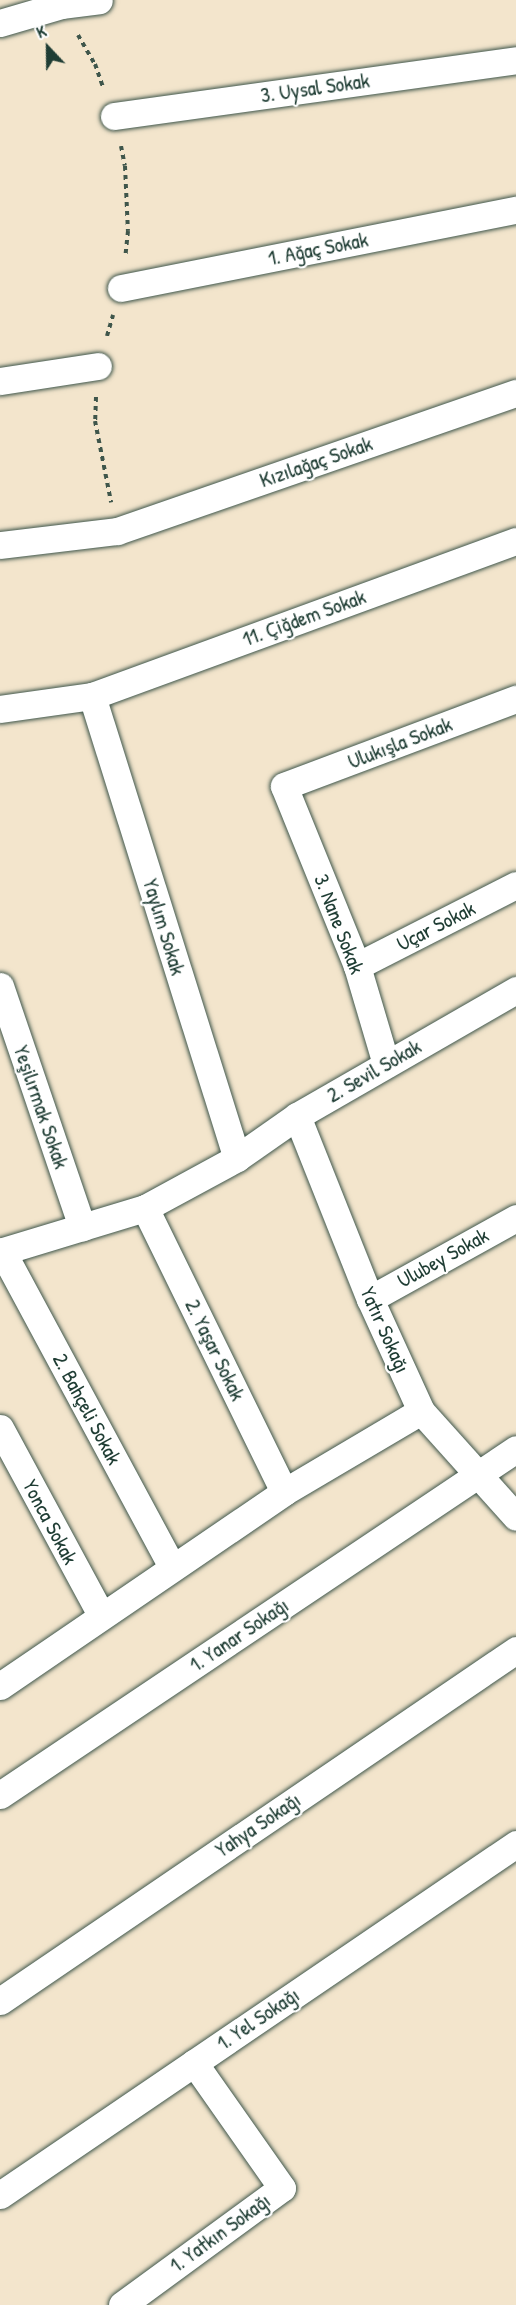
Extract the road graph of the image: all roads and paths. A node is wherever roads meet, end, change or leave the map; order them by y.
1 (99, 0) edge
2 (60, 3) edge
3 (0, 23) edge
4 (516, 60) edge
5 (114, 116) dead end
6 (516, 210) edge
7 (121, 288) dead end
8 (98, 366) dead end
9 (0, 381) edge
10 (516, 393) edge
11 (516, 541) edge
12 (0, 545) edge
13 (92, 696) junction
14 (516, 699) edge
15 (0, 709) edge
16 (284, 786) joint
17 (516, 885) edge
18 (357, 966) junction
19 (0, 986) edge
20 (516, 990) edge
21 (386, 1064) junction
22 (297, 1116) junction
23 (237, 1158) junction
24 (145, 1208) junction
25 (516, 1218) edge
26 (82, 1227) junction
27 (1, 1252) edge
28 (370, 1299) junction
29 (421, 1411) junction
30 (0, 1428) edge
31 (516, 1449) edge
32 (479, 1475) junction
33 (284, 1492) junction
34 (516, 1517) edge
35 (172, 1567) junction
36 (100, 1615) junction
37 (516, 1650) edge
38 (0, 1686) edge
39 (0, 1795) edge
40 (516, 1844) edge
41 (0, 2001) edge
42 (194, 2063) junction
43 (0, 2195) edge
44 (122, 2305) edge

1 - 2 street
2 - 3 street
4 - 5 street, 3. Uysal Sokak
6 - 7 street, 1. Ağaç Sokak
8 - 9 street
10 - 12 street, Kızılağaç Sokak
11 - 13 street, 11. Çiğdem Sokak
13 - 15 street, 11. Çiğdem Sokak
13 - 23 street, Yaylım Sokak
14 - 16 street, Ulukışla Sokak
16 - 18 street, 3. Nane Sokak
17 - 18 street, Uçar Sokak
18 - 21 street, 3. Nane Sokak
19 - 26 street, Yeşilırmak Sokak
20 - 21 street, 2. Sevil Sokak
21 - 22 street, 2. Sevil Sokak
22 - 23 street, 2. Sevil Sokak
22 - 28 street, Yatır Sokağı
23 - 24 street, 2. Bahçeli Sokak
24 - 26 street, 2. Bahçeli Sokak
24 - 33 street, 2. Yaşar Sokak
25 - 28 street, Ulubey Sokak
26 - 27 street, 2. Bahçeli Sokak
27 - 35 street, 2. Bahçeli Sokak
28 - 29 street, Yatır Sokağı
29 - 32 street, Yatır Sokağı
29 - 33 street
30 - 36 street, Yonca Sokak
31 - 32 street, 1. Yanar Sokağı
32 - 34 street, Yatır Sokağı
32 - 39 street, 1. Yanar Sokağı
33 - 35 street
35 - 36 street
36 - 38 street
37 - 41 street, Yahya Sokağı
40 - 42 street, 1. Yel Sokağı
42 - 43 street, 1. Yel Sokağı
42 - 44 street, 1. Yatkın Sokağı

